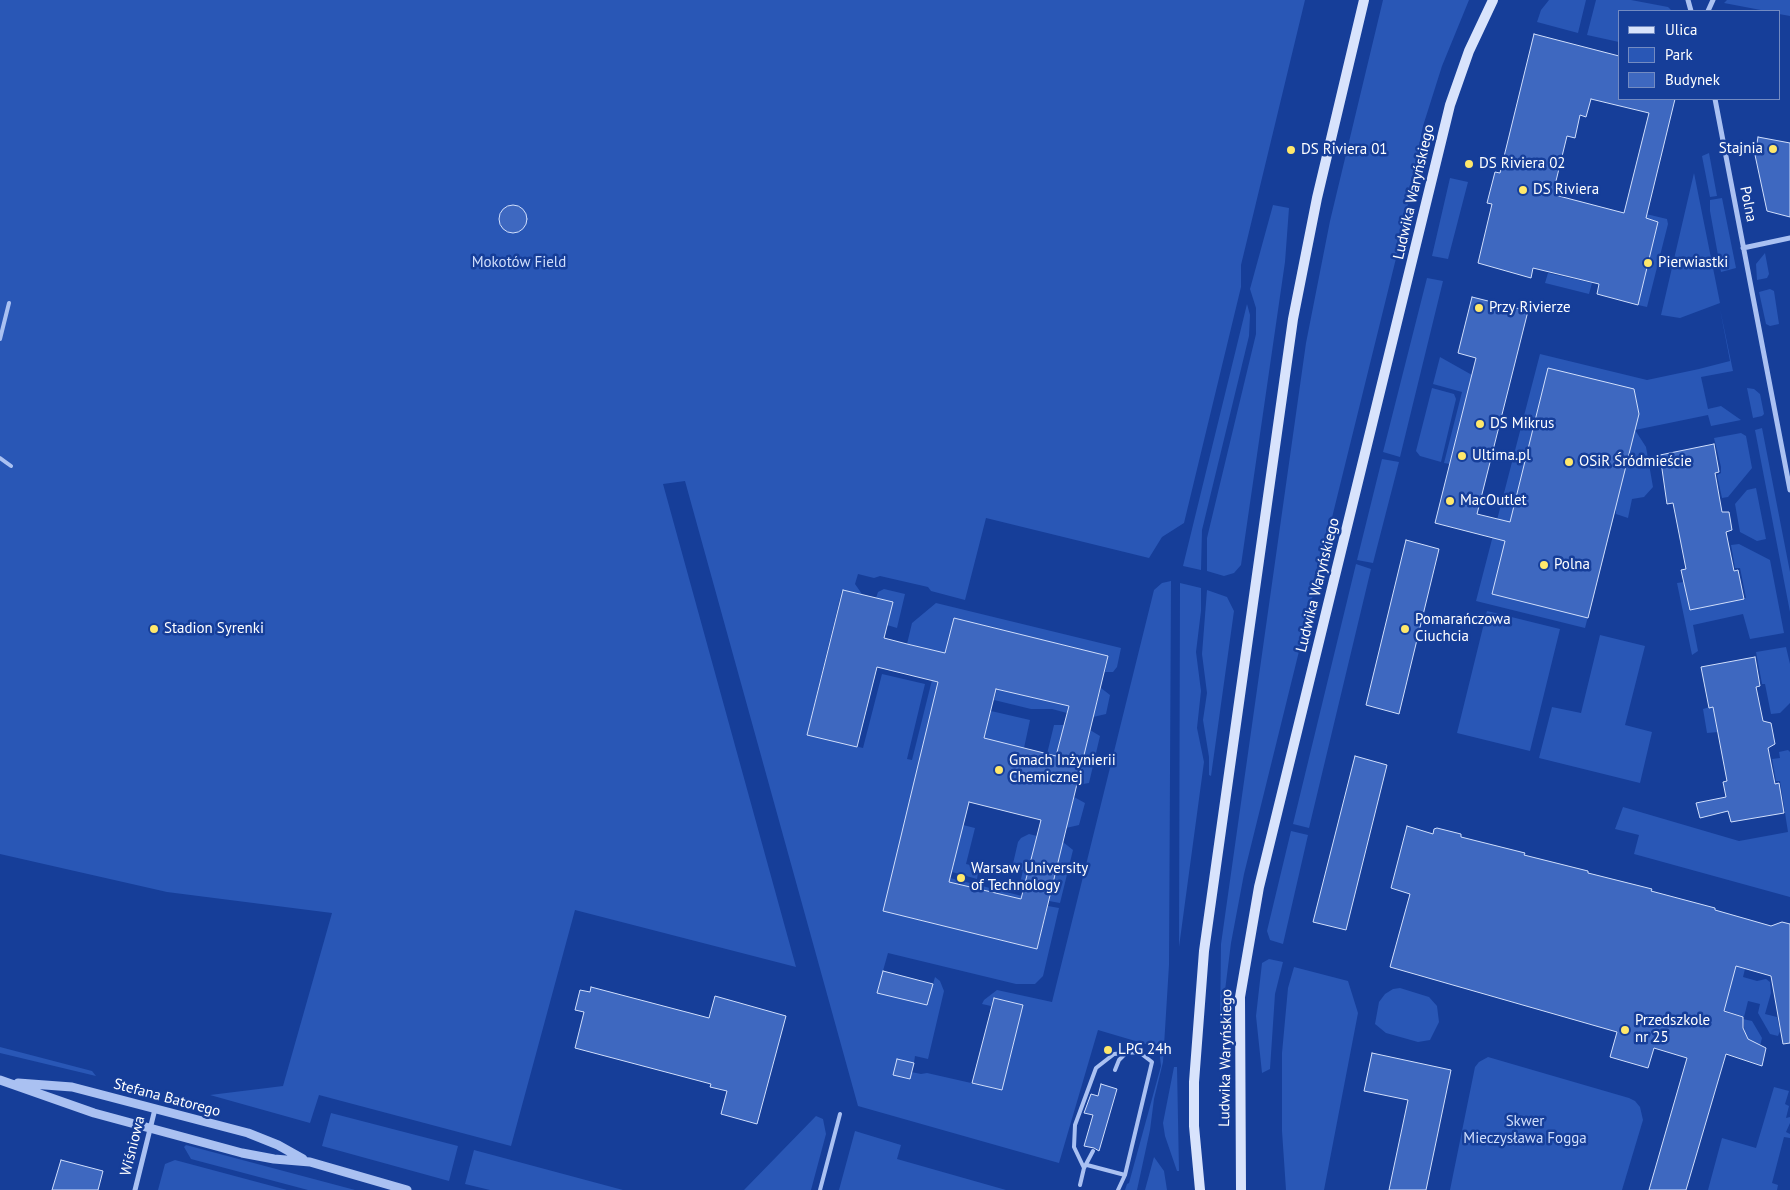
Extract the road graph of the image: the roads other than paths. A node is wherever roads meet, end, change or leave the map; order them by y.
1 (1364, 0) edge
2 (1493, 0) edge
3 (1714, 100) edge
4 (1790, 238) edge
5 (1743, 248) junction
6 (9, 303) dead end
7 (0, 338) edge
8 (0, 458) edge
9 (11, 466) dead end
10 (1790, 490) edge
11 (1126, 1053) junction
12 (1115, 1070) dead end
13 (0, 1080) edge
14 (15, 1083) junction
15 (155, 1109) junction
16 (840, 1114) dead end
17 (151, 1128) junction
18 (1093, 1151) dead end
19 (306, 1161) junction
20 (1086, 1166) junction
21 (1125, 1175) junction
22 (1080, 1185) dead end
23 (135, 1190) edge
24 (407, 1190) edge
25 (820, 1190) edge
26 (1118, 1190) edge
27 (1200, 1190) edge
28 (1241, 1190) edge

1 - 27 main road, Ludwika Waryńskiego
2 - 28 main road, Ludwika Waryńskiego
3 - 5 street, Polna
4 - 5 street
5 - 10 street, Polna
6 - 7 lane
8 - 9 lane
11 - 12 lane
11 - 20 lane
11 - 21 lane
13 - 14 street, Stefana Batorego
14 - 15 street, Stefana Batorego
14 - 17 street, Stefana Batorego
15 - 17 street, Wiśniowa
15 - 19 street, Stefana Batorego
16 - 25 lane
17 - 19 street, Stefana Batorego
17 - 23 street, Wiśniowa
18 - 20 lane
19 - 24 street, Stefana Batorego
20 - 21 lane
20 - 22 lane
21 - 26 lane

